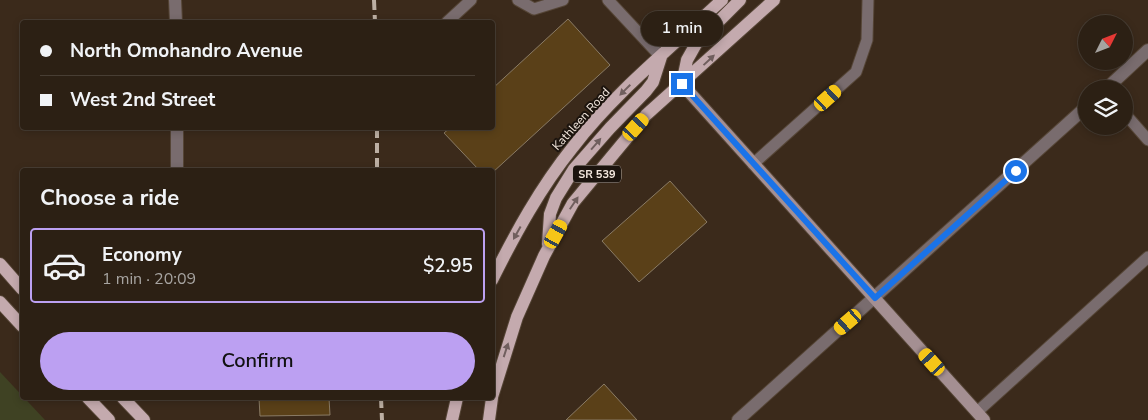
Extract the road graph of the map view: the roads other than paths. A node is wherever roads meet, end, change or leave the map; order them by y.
1 (175, 0) edge
2 (472, 0) edge
3 (518, 0) edge
4 (563, 0) edge
5 (608, 0) edge
6 (722, 0) edge
7 (740, 0) edge
8 (774, 0) edge
9 (868, 0) edge
10 (176, 20) edge
11 (449, 20) edge
12 (1147, 53) edge
13 (661, 57) junction
14 (1116, 80) edge
15 (682, 84) junction
16 (1078, 113) edge
17 (1133, 123) edge
18 (177, 130) edge
19 (1148, 140) edge
20 (753, 164) junction
21 (177, 168) edge
22 (548, 249) junction
23 (1148, 257) edge
24 (0, 264) edge
25 (495, 274) edge
26 (20, 287) edge
27 (875, 298) junction
28 (0, 302) edge
29 (20, 324) edge
30 (495, 387) edge
31 (90, 400) edge
32 (125, 400) edge
33 (457, 400) edge
34 (492, 400) edge
35 (981, 416) edge
36 (109, 420) edge
37 (144, 420) edge
38 (452, 420) edge
39 (489, 420) edge
40 (738, 420) edge

1 - 10 street
2 - 11 lane
3 - 4 lane
5 - 13 lane
6 - 13 main road, Kathleen Road / SR 539
7 - 15 main road
15 -> 8 main road, SR 539
9 - 20 lane
12 - 14 street
22 -> 13 main road
13 -> 25 main road, Kathleen Road / SR 539
15 - 20 street
22 -> 15 main road, SR 539
16 - 27 street
17 - 19 lane
18 - 21 street
20 - 27 street
30 -> 22 main road, SR 539
23 - 35 lane
24 - 26 main road
27 - 35 street
27 - 40 street
28 - 29 main road
31 - 36 main road
32 - 37 main road
33 - 38 main road
34 - 39 main road, SR 539

